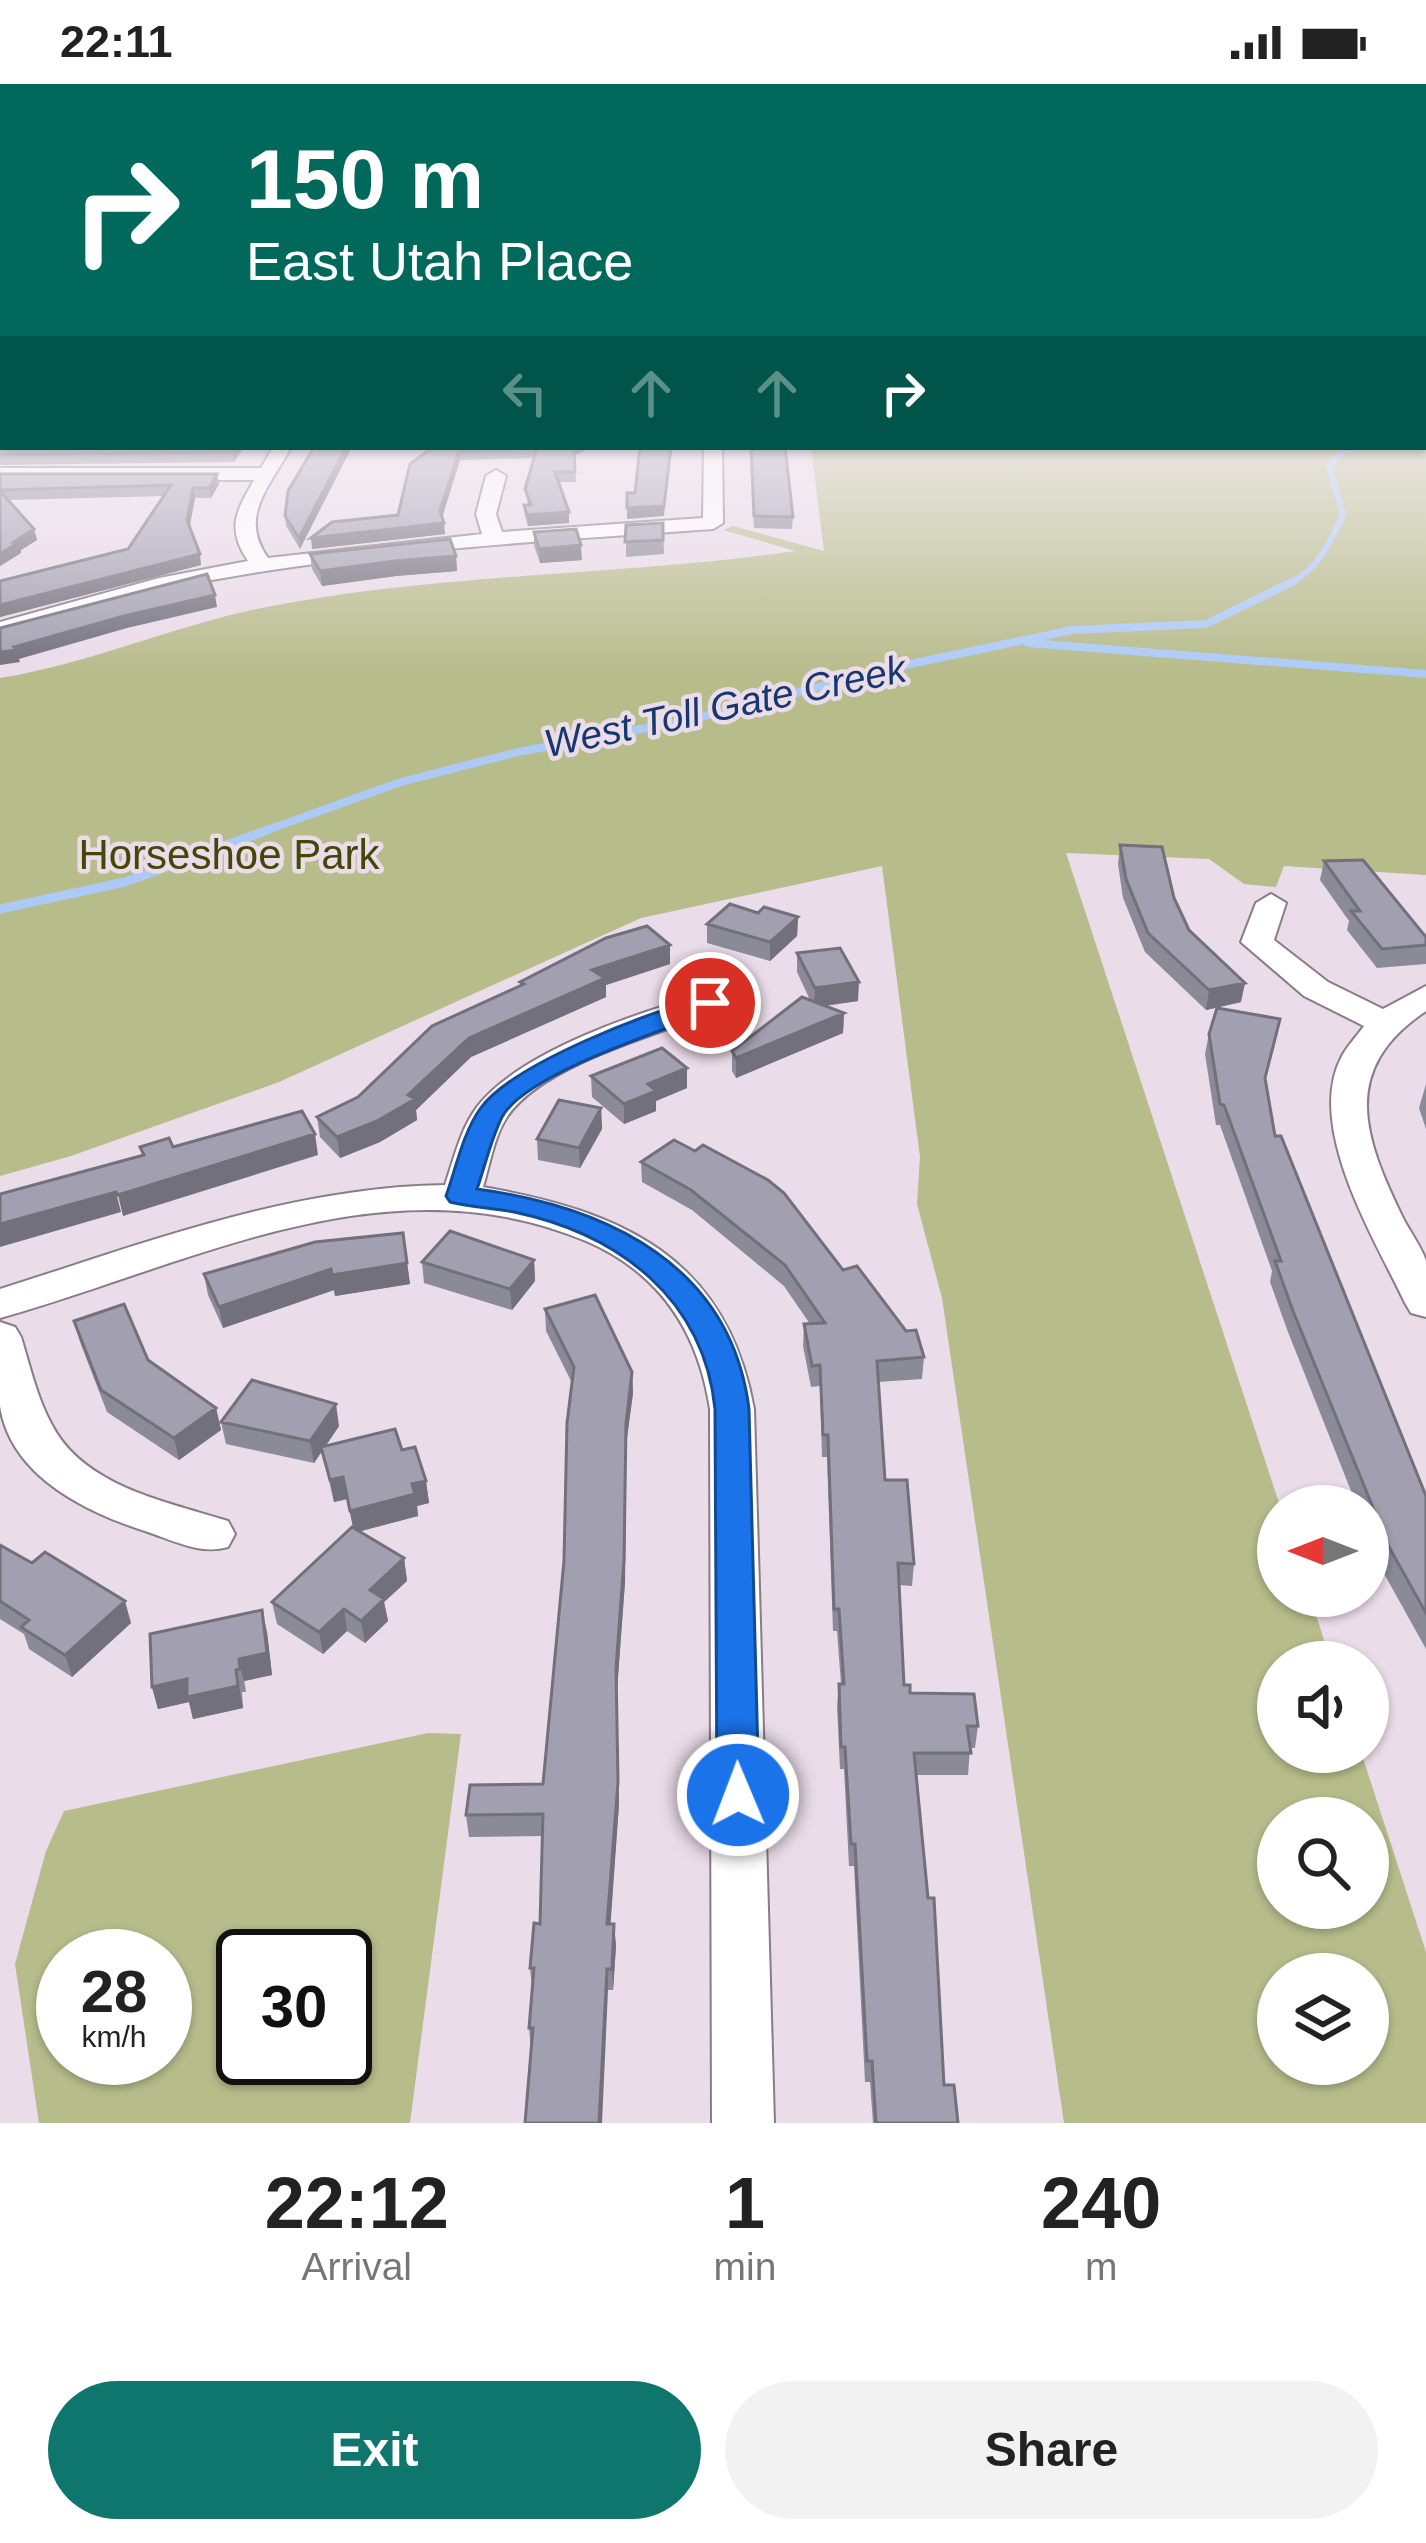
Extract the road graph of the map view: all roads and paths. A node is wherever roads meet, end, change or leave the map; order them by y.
1 (261, 485) edge
2 (494, 485) edge
3 (713, 485) edge
4 (494, 538) junction
5 (262, 565) junction
6 (0, 628) edge
7 (1271, 903) dead end
8 (1426, 996) edge
9 (710, 1003) dead end
10 (1383, 1022) junction
11 (460, 1196) junction
12 (1426, 1303) edge
13 (0, 1304) edge
14 (0, 1337) edge
15 (212, 1534) dead end
16 (743, 2123) edge

1 - 5 street
2 - 4 street
3 - 4 street
4 - 5 street
5 - 6 street
7 - 10 street
8 - 10 street
9 - 11 street
10 - 12 street
11 - 13 street
11 - 16 street
14 - 15 street

